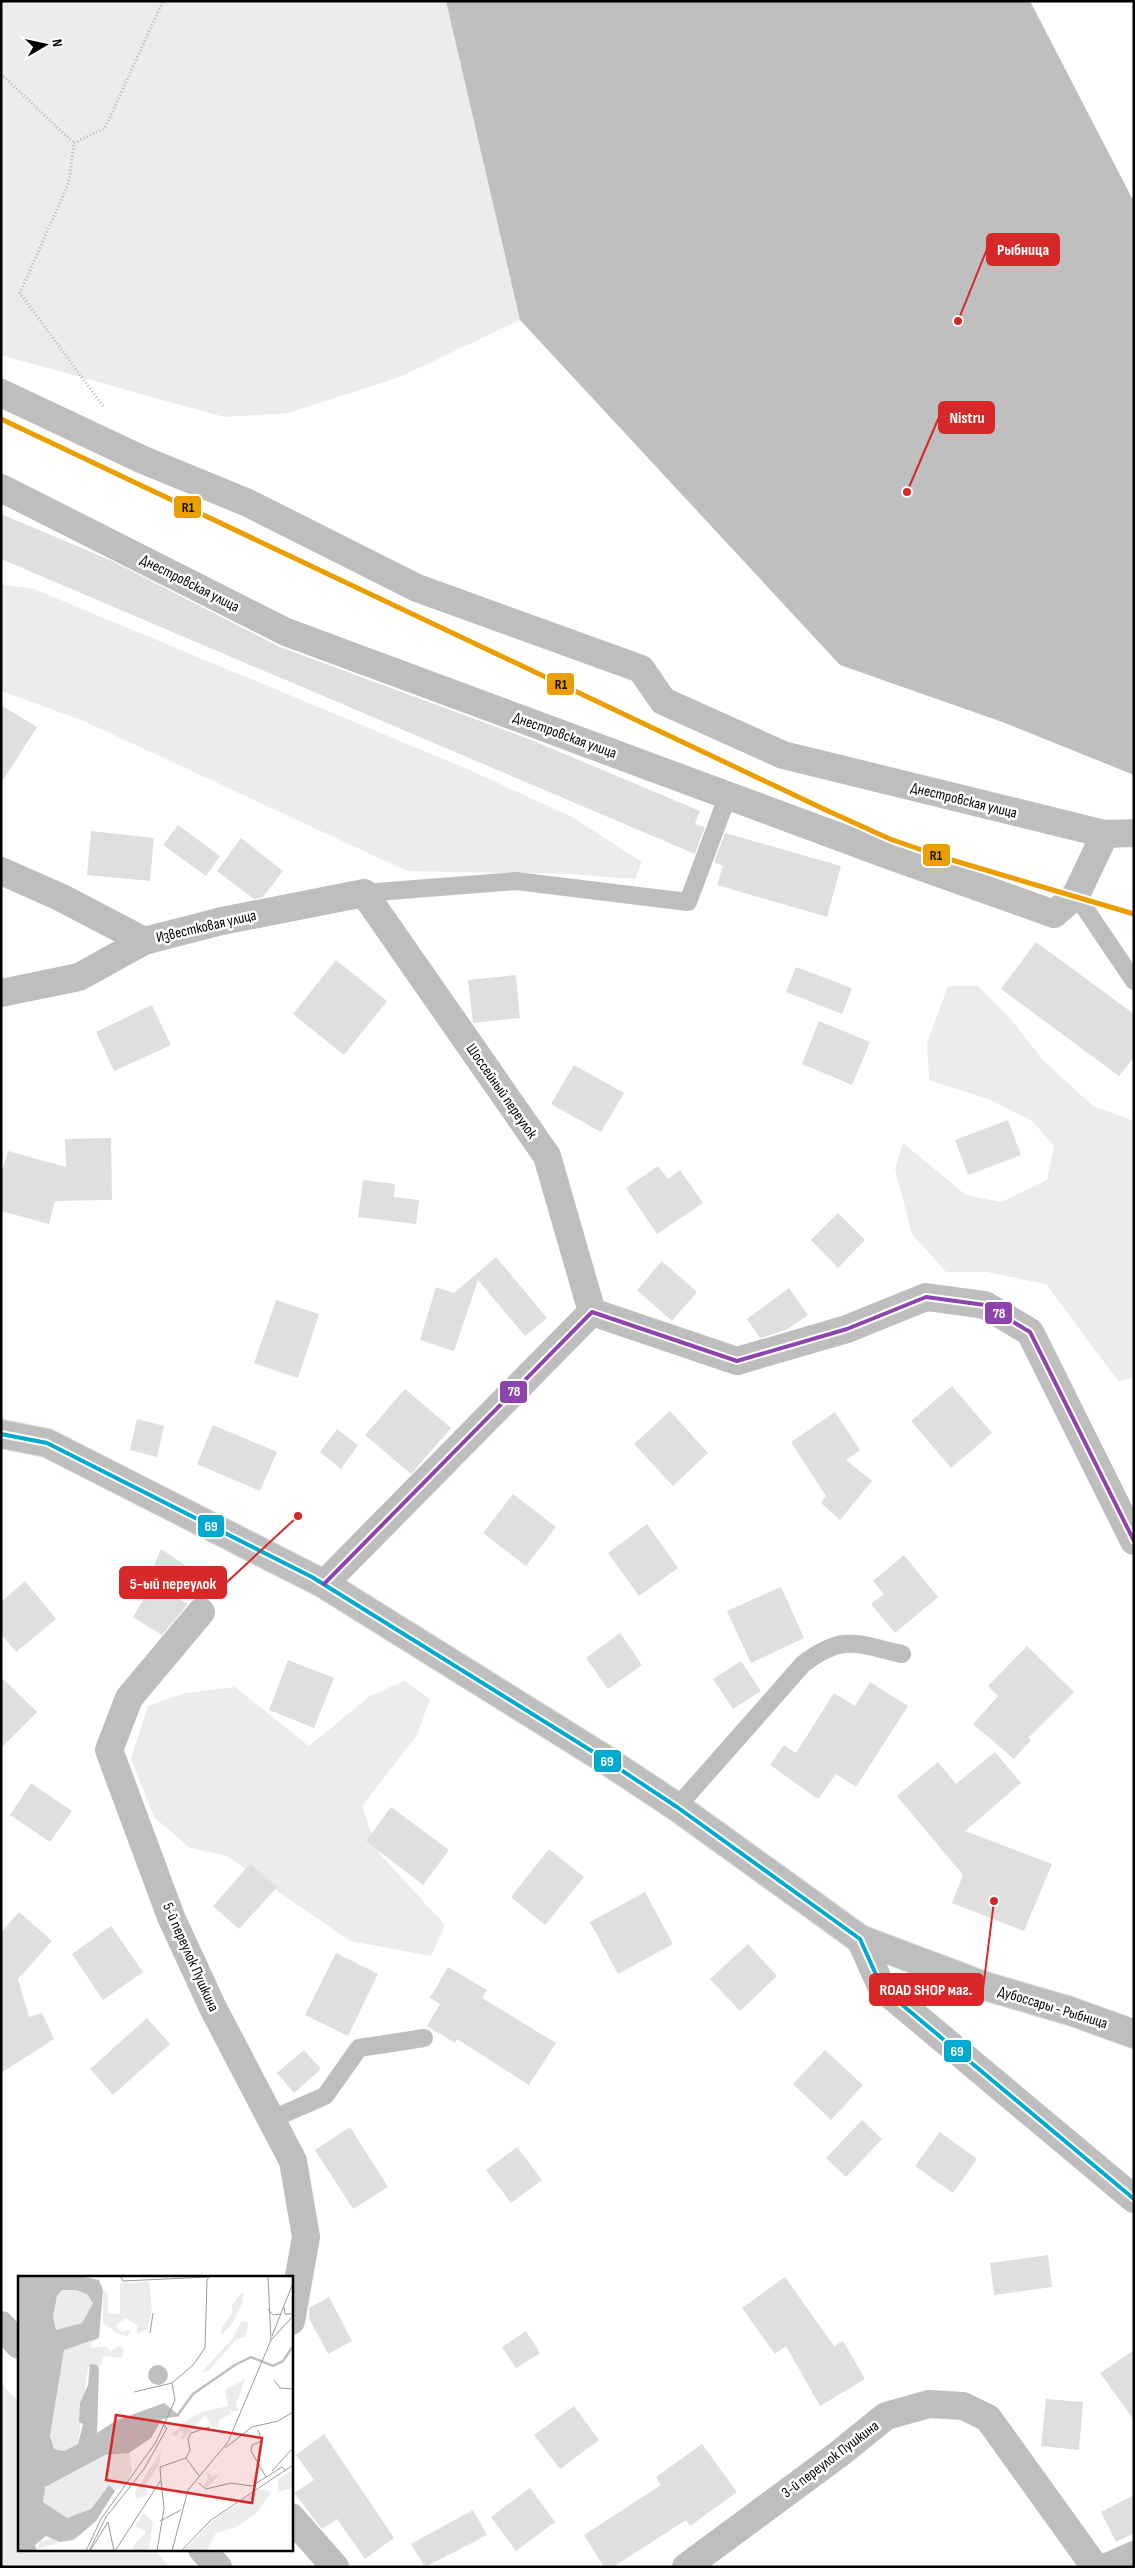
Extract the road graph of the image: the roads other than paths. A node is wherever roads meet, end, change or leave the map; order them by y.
1 (1, 393) edge
2 (1, 488) edge
3 (728, 795) junction
4 (1134, 833) edge
5 (1106, 834) junction
6 (1, 871) edge
7 (364, 893) junction
8 (1076, 895) junction
9 (144, 940) junction
10 (1134, 981) edge
11 (1, 993) edge
12 (592, 1312) junction
13 (1, 1434) edge
14 (1134, 1541) edge
15 (324, 1584) junction
16 (201, 1612) dead end
17 (902, 1654) dead end
18 (677, 1807) junction
19 (860, 1939) junction
20 (1134, 2034) edge
21 (424, 2038) dead end
22 (272, 2119) junction
23 (1134, 2199) edge
24 (292, 2315) edge
25 (1, 2325) edge
26 (18, 2344) edge
27 (292, 2518) edge
28 (203, 2550) edge
29 (1134, 2555) edge
30 (218, 2567) edge
31 (335, 2567) edge
32 (686, 2567) edge
33 (1095, 2567) edge
34 (1107, 2567) edge

1 - 5 main road, Днестровская улица
2 - 3 main road, Днестровская улица
3 - 7 lane
3 - 8 main road, Днестровская улица
4 - 5 main road, Днестровская улица
5 - 8 main road, Днестровская улица
6 - 9 main road, Известковая улица
7 - 9 main road, Известковая улица
7 - 12 main road, Шоссейный переулок
8 - 10 lane
9 - 11 main road
12 - 14 main road
12 - 15 main road
13 - 15 main road
15 - 18 main road
16 - 22 main road, 5-й переулок Пушкина
17 - 18 lane
18 - 19 main road
19 - 20 main road, Дубоссары - Рыбница
19 - 23 main road
21 - 22 lane
22 - 24 main road, 5-й переулок Пушкина
25 - 26 main road
27 - 31 main road
28 - 30 main road
29 - 34 main road
32 - 33 main road, 3-й переулок Пушкина

